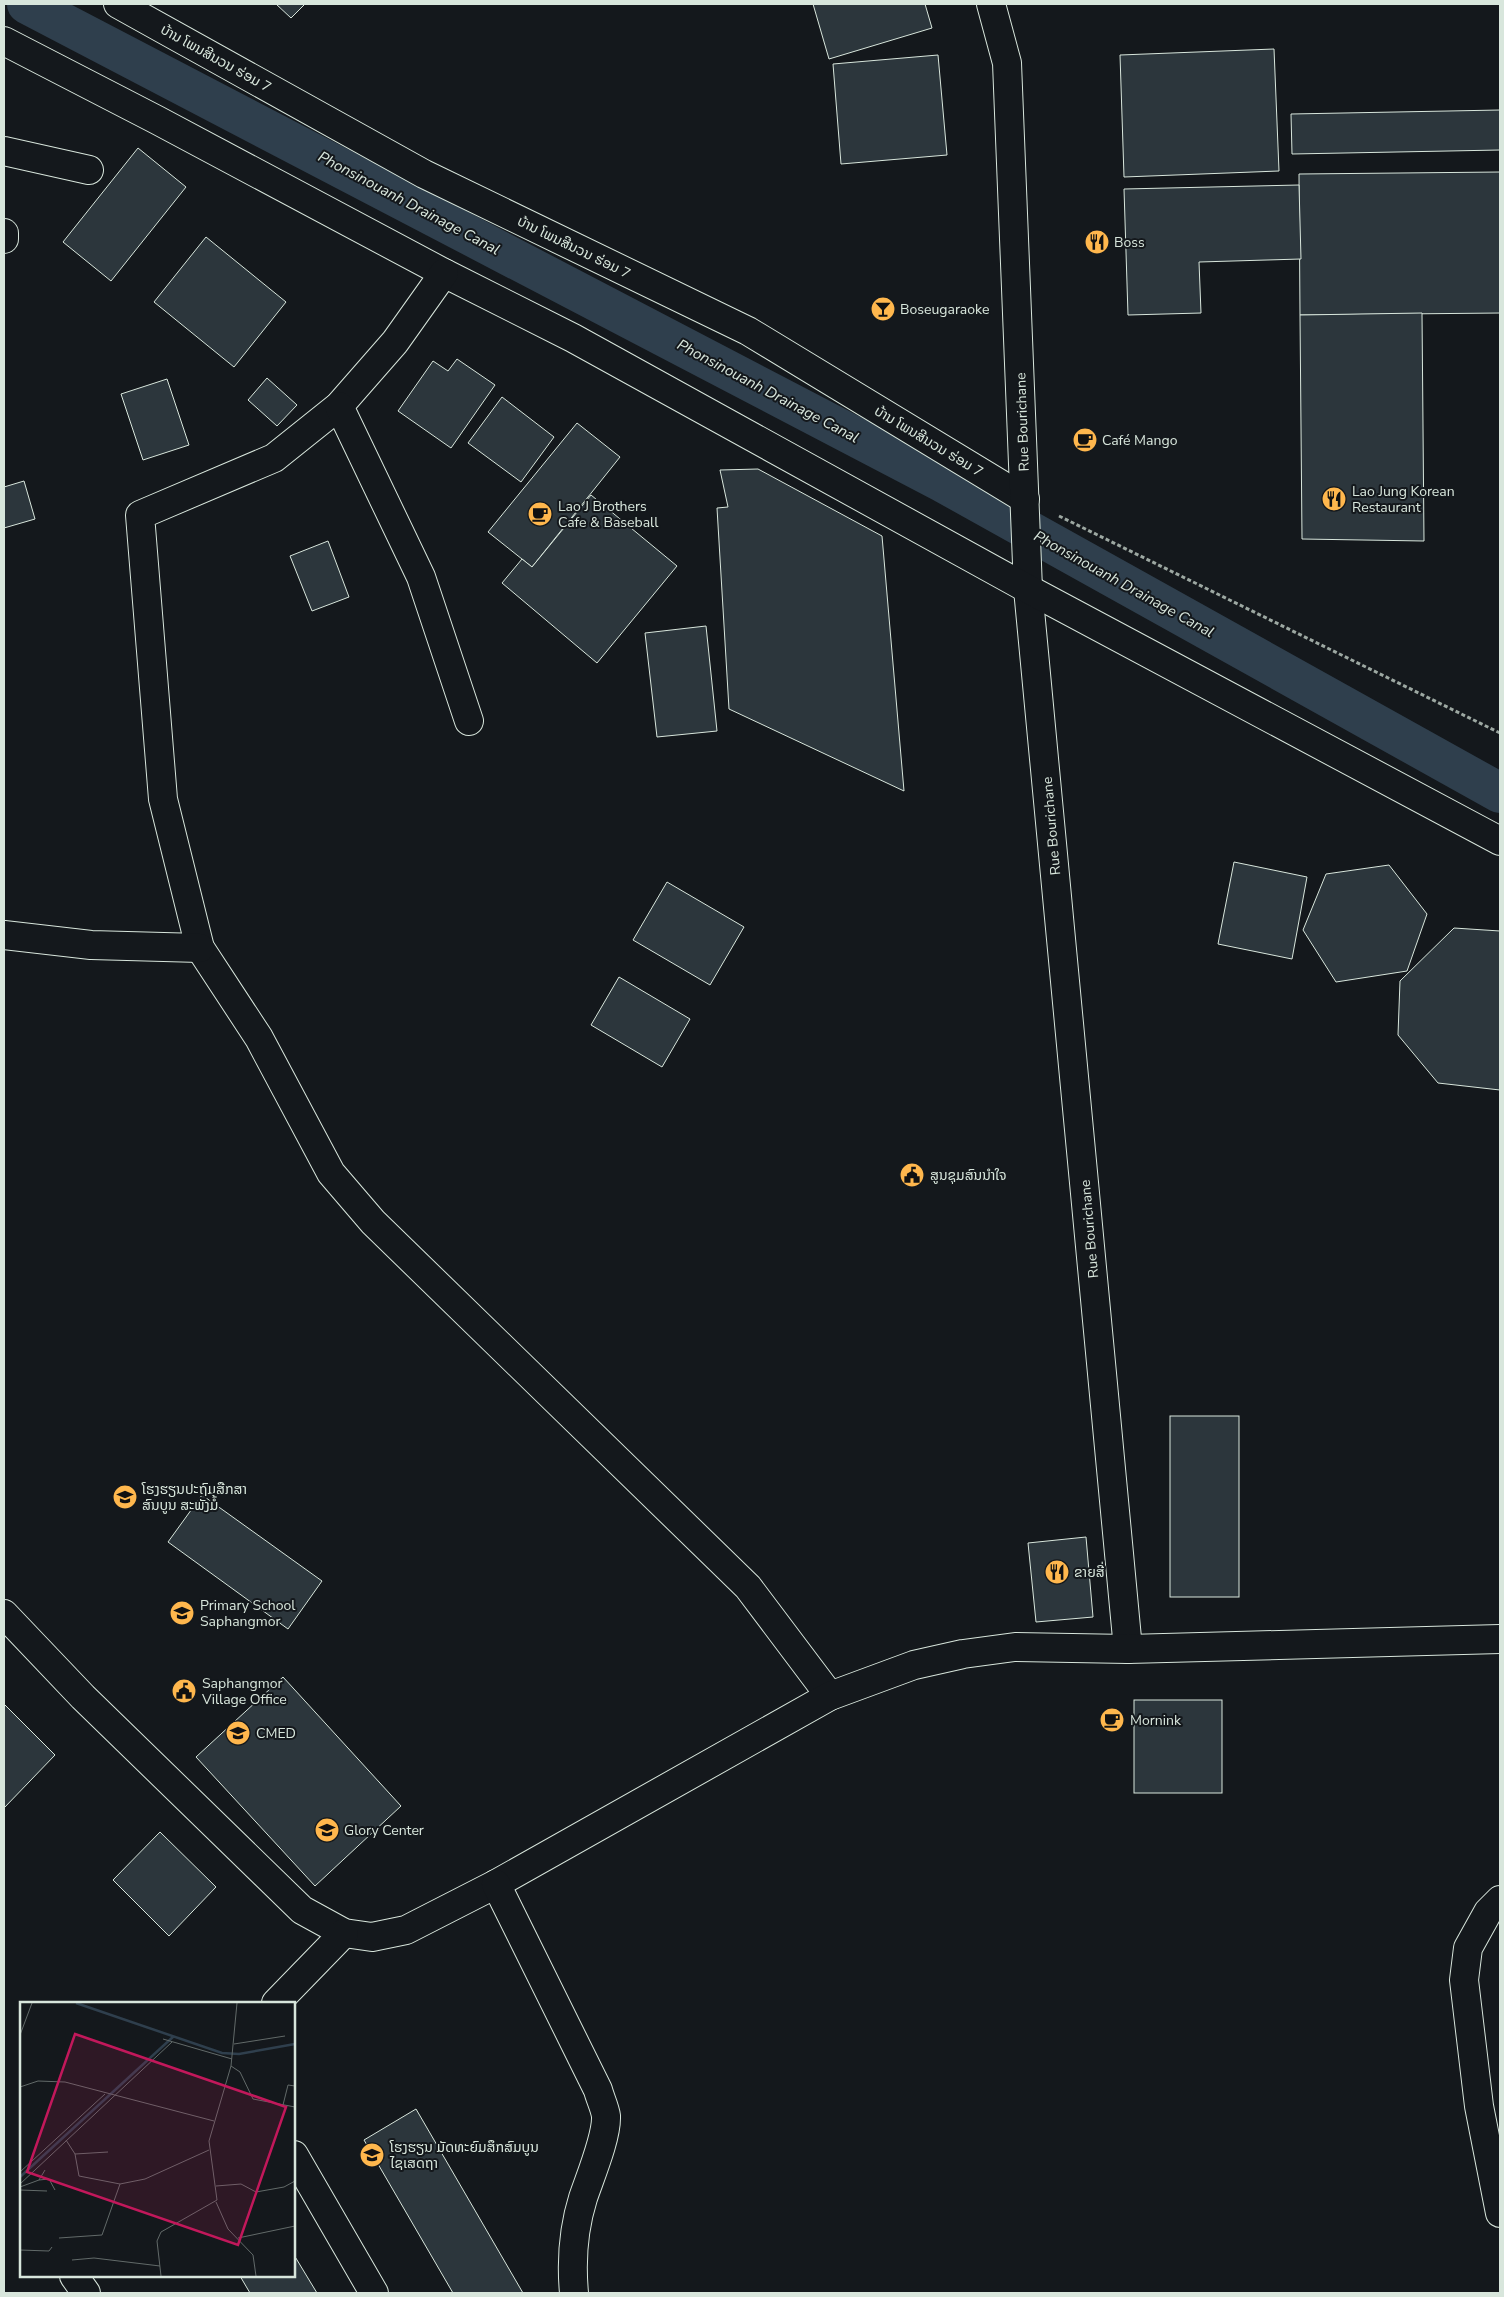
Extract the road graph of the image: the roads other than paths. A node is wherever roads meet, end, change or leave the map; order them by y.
1 (118, 4) edge
2 (990, 4) edge
3 (4, 42) edge
4 (4, 151) edge
5 (89, 170) dead end
6 (4, 233) edge
7 (4, 239) edge
8 (444, 273) junction
9 (339, 406) junction
10 (1025, 499) junction
11 (1028, 589) junction
12 (469, 721) dead end
13 (1500, 841) edge
14 (4, 935) edge
15 (200, 948) junction
16 (4, 1614) edge
17 (1500, 1639) edge
18 (1128, 1648) junction
19 (830, 1696) junction
20 (496, 1884) junction
21 (1500, 1900) edge
22 (344, 1932) junction
23 (277, 2002) edge
24 (295, 2157) edge
25 (1500, 2213) edge
26 (73, 2277) edge
27 (74, 2277) edge
28 (65, 2293) edge
29 (86, 2293) edge
30 (374, 2293) edge
31 (574, 2293) edge

1 - 10 street, ບ້ານ ໂພນສີນວນ ຮ່ອມ 7
2 - 10 street, Rue Bourichane
3 - 8 street
4 - 5 street
6 - 7 street
8 - 9 street
8 - 11 street
9 - 12 street
9 - 15 street
10 - 11 street, Rue Bourichane
11 - 13 street
11 - 18 street, Rue Bourichane
14 - 15 street
15 - 19 street
16 - 22 street
17 - 18 street
18 - 19 street
19 - 20 street
20 - 22 street
20 - 31 street
21 - 25 street
22 - 23 street
24 - 30 street
26 - 28 street
27 - 29 street

